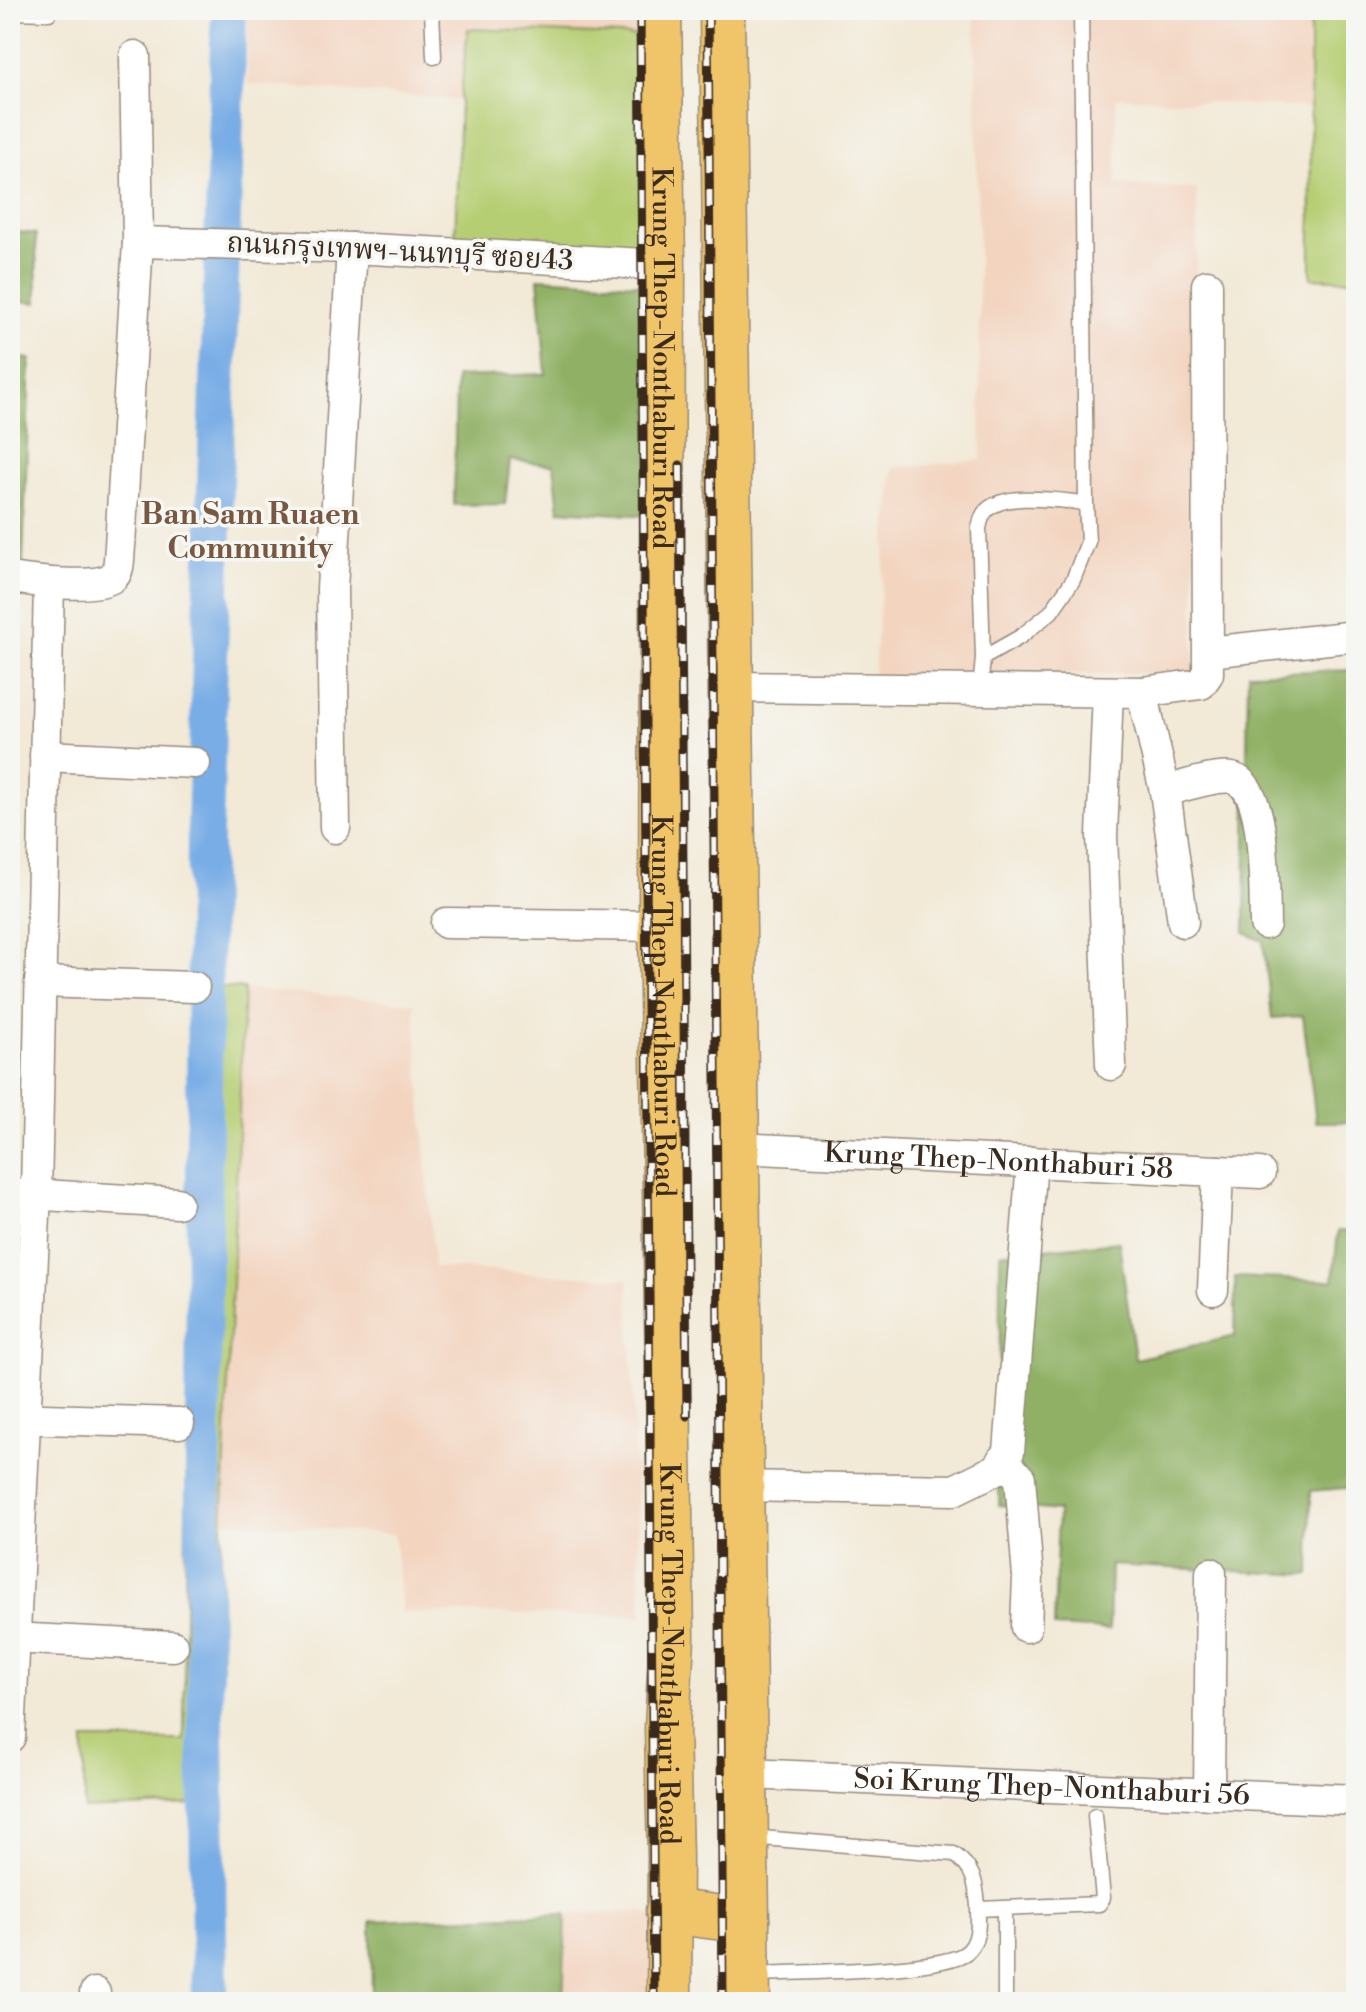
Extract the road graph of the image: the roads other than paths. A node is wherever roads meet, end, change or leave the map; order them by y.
1 (432, 10) edge
2 (659, 10) edge
3 (722, 10) edge
4 (1081, 10) edge
5 (10, 12) edge
6 (49, 13) dead end
7 (135, 56) dead end
8 (434, 57) dead end
9 (138, 242) junction
10 (352, 248) junction
11 (663, 265) junction
12 (1207, 285) dead end
13 (1086, 503) junction
14 (10, 578) edge
15 (49, 583) junction
16 (1356, 636) edge
17 (1209, 652) junction
18 (983, 658) junction
19 (980, 690) junction
20 (1108, 692) junction
21 (1142, 692) junction
22 (731, 702) junction
23 (664, 715) junction
24 (45, 756) junction
25 (195, 763) dead end
26 (1165, 791) junction
27 (335, 828) dead end
28 (1183, 922) dead end
29 (446, 923) dead end
30 (1265, 924) dead end
31 (661, 926) junction
32 (40, 982) junction
33 (194, 987) dead end
34 (1111, 1065) dead end
35 (737, 1148) junction
36 (1032, 1162) junction
37 (1218, 1171) junction
38 (1260, 1173) dead end
39 (23, 1194) edge
40 (177, 1203) dead end
41 (1213, 1290) dead end
42 (18, 1418) edge
43 (179, 1423) dead end
44 (1003, 1460) junction
45 (741, 1486) junction
46 (1211, 1573) dead end
47 (1026, 1627) dead end
48 (12, 1638) edge
49 (173, 1646) dead end
50 (10, 1737) edge
51 (746, 1774) junction
52 (1209, 1794) junction
53 (1356, 1800) edge
54 (1095, 1816) dead end
55 (746, 1837) junction
56 (1005, 1908) junction
57 (978, 1909) junction
58 (668, 1911) junction
59 (747, 1921) junction
60 (748, 1988) edge
61 (669, 2002) edge
62 (1005, 2002) edge

1 - 8 lane
2 - 11 main road, Krung Thep-Nonthaburi Road
3 - 22 main road
4 - 13 lane
5 - 6 lane
7 - 9 street
9 - 10 street, ถนนกรุงเทพฯ-นนทบุรี ซอย43
9 - 15 street
10 - 11 street, ถนนกรุงเทพฯ-นนทบุรี ซอย43
10 - 27 street
11 - 23 main road, Krung Thep-Nonthaburi Road
12 - 17 street
13 - 18 lane
13 - 18 lane
14 - 15 street
15 - 24 street
16 - 17 street
17 - 21 street
18 - 19 lane
19 - 20 street
19 - 22 street
20 - 21 street
20 - 34 street
21 - 26 street
22 - 23 main road
22 - 35 main road
23 - 31 main road, Krung Thep-Nonthaburi Road
24 - 25 street
24 - 32 street
26 - 28 street
26 - 30 street
29 - 31 street
31 - 58 main road, Krung Thep-Nonthaburi Road
32 - 33 street
32 - 39 street
35 - 36 street, Krung Thep-Nonthaburi 58
35 - 45 main road
36 - 37 street, Krung Thep-Nonthaburi 58
36 - 44 street
37 - 38 street, Krung Thep-Nonthaburi 58
37 - 41 street
39 - 40 street
39 - 42 street
42 - 43 street
42 - 48 street
44 - 45 street
44 - 47 street
45 - 51 main road
46 - 52 street
48 - 49 street
48 - 50 street
51 - 52 street, Soi Krung Thep-Nonthaburi 56
51 - 55 main road
52 - 53 street, Soi Krung Thep-Nonthaburi 56
54 - 56 lane
55 - 57 lane
55 - 59 main road
56 - 57 lane
56 - 62 lane
57 - 60 lane
58 - 59 main road
58 - 61 main road, Krung Thep-Nonthaburi Road
59 - 60 main road

